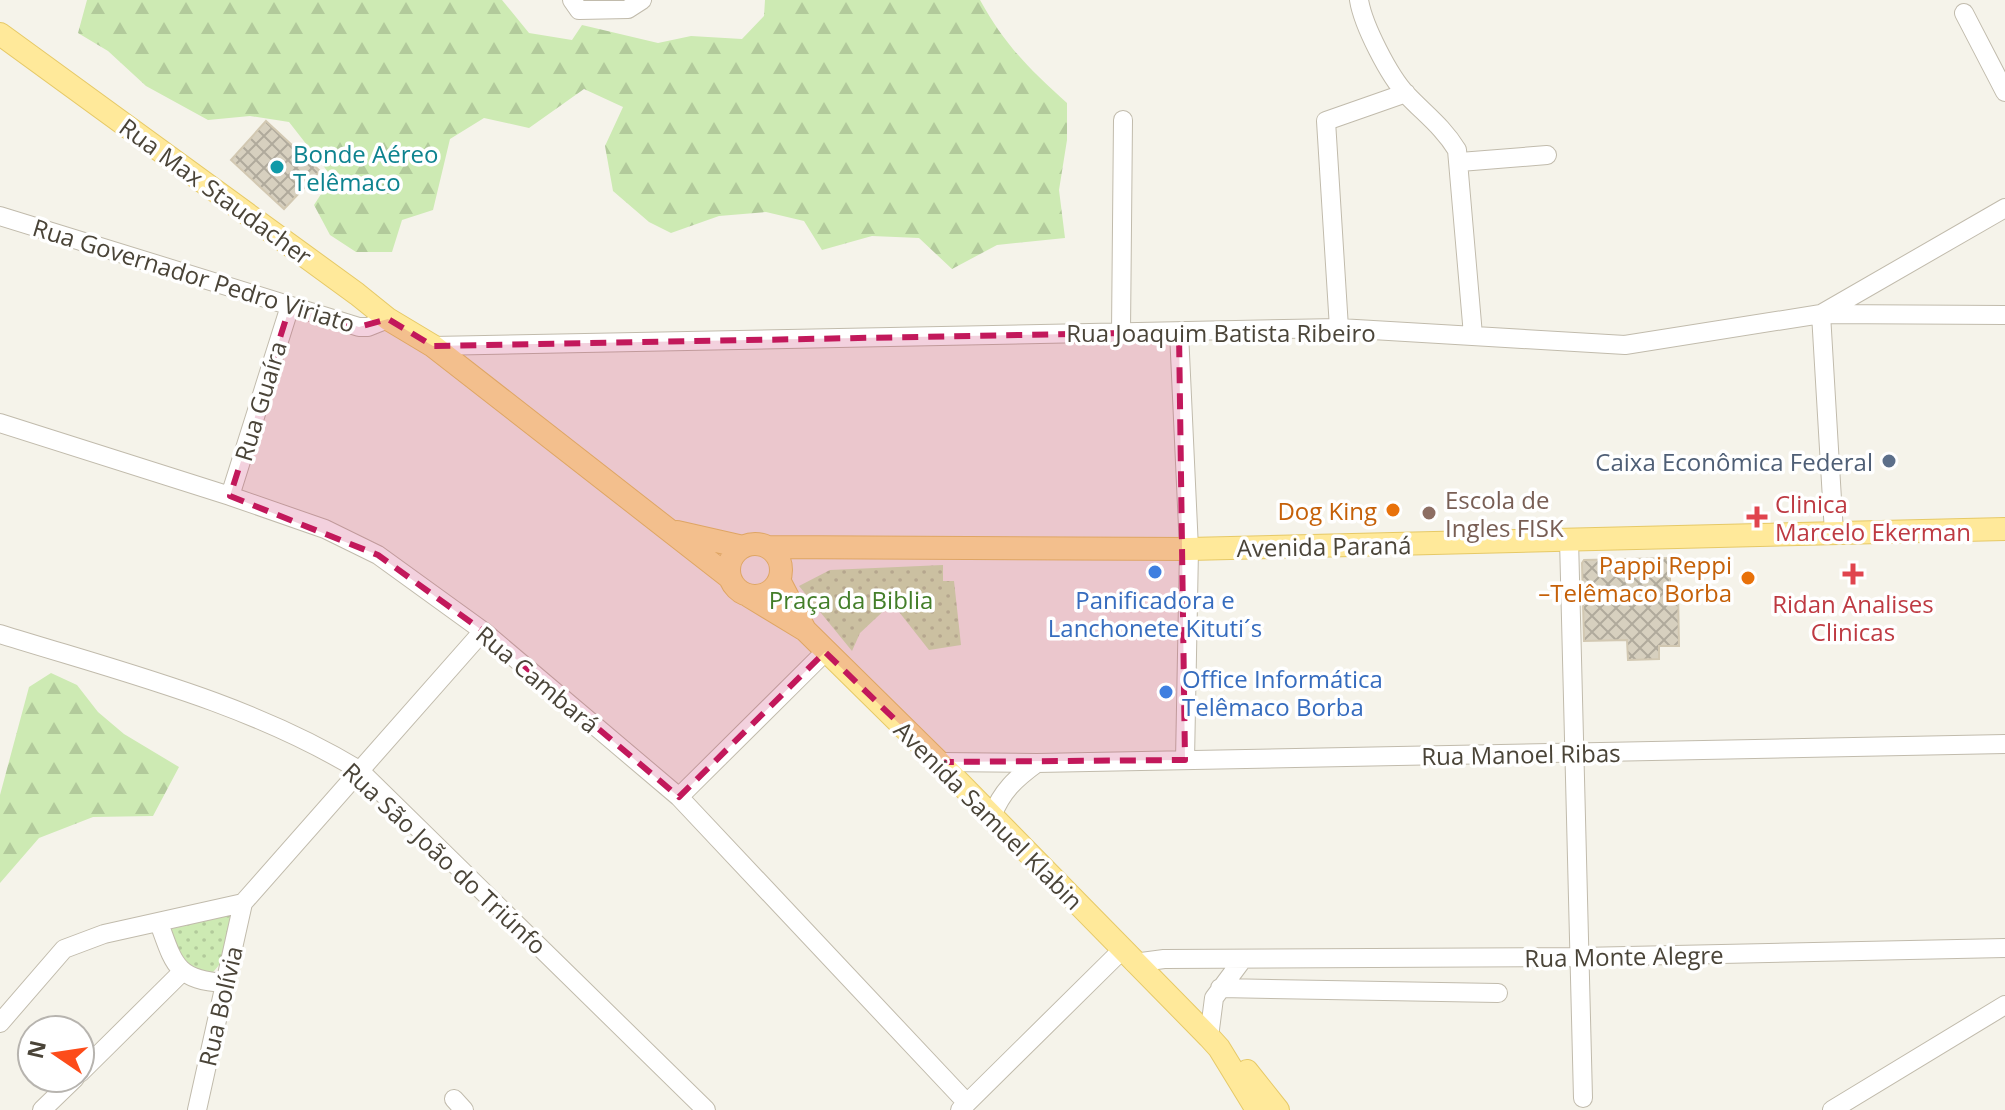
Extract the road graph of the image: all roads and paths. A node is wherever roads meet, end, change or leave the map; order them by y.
1 (642, 0) edge
2 (1359, 0) edge
3 (576, 5) edge
4 (1964, 13) dead end
5 (0, 34) edge
6 (2005, 92) edge
7 (1406, 93) junction
8 (1123, 120) dead end
9 (1547, 155) dead end
10 (1460, 162) junction
11 (2005, 208) edge
12 (0, 216) edge
13 (290, 306) junction
14 (1821, 314) junction
15 (2005, 315) edge
16 (388, 319) junction
17 (1339, 328) junction
18 (1121, 332) junction
19 (1179, 332) junction
20 (1473, 335) junction
21 (433, 346) junction
22 (0, 423) edge
23 (230, 496) junction
24 (2005, 529) edge
25 (668, 530) junction
26 (1834, 533) junction
27 (1569, 539) junction
28 (743, 547) junction
29 (768, 547) junction
30 (836, 549) junction
31 (1189, 549) junction
32 (780, 576) junction
33 (729, 577) junction
34 (749, 596) junction
35 (805, 630) junction
36 (483, 631) junction
37 (0, 634) edge
38 (825, 652) junction
39 (2005, 744) edge
40 (1575, 753) junction
41 (1185, 760) junction
42 (939, 762) junction
43 (1037, 763) junction
44 (359, 770) junction
45 (679, 797) junction
46 (992, 816) junction
47 (243, 903) junction
48 (159, 923) junction
49 (2005, 948) edge
50 (1128, 957) junction
51 (1580, 957) junction
52 (1243, 959) junction
53 (182, 972) junction
54 (224, 983) junction
55 (1220, 988) junction
56 (1498, 993) dead end
57 (2005, 1005) edge
58 (0, 1023) edge
59 (1214, 1042) junction
60 (96, 1057) edge
61 (58, 1094) edge
62 (1583, 1098) dead end
63 (964, 1106) edge
64 (42, 1110) edge
65 (197, 1110) edge
66 (706, 1110) edge
67 (1257, 1110) edge
68 (1278, 1110) edge
69 (1832, 1110) edge

1 - 3 street
2 - 7 street
4 - 6 street
5 - 16 main road, Rua Max Staudacher
7 - 10 street
7 - 17 street
8 - 18 street
9 - 10 street
10 - 20 street
11 - 14 street
12 - 13 street, Rua Governador Pedro Viriato
13 - 16 street, Rua Governador Pedro Viriato
13 - 23 street, Rua Guaíra
14 - 15 street, Rua Joaquim Batista Ribeiro
14 - 20 street, Rua Joaquim Batista Ribeiro
14 - 26 street
16 - 21 main road, Rua Max Staudacher
17 - 19 street, Rua Joaquim Batista Ribeiro
17 - 20 street, Rua Joaquim Batista Ribeiro
18 - 19 street, Rua Joaquim Batista Ribeiro
18 - 21 street, Rua Joaquim Batista Ribeiro
19 - 31 street
21 - 25 main road
22 - 23 street, Rua Cambará
23 - 36 street, Rua Cambará
24 - 26 main road, Avenida Paraná
25 - 28 main road
25 - 33 main road
26 - 27 main road, Avenida Paraná
27 - 31 main road, Avenida Paraná
27 - 40 street
28 - 29 main road
28 - 33 main road
29 - 30 main road, Avenida Paraná
29 - 32 main road
30 - 31 main road, Avenida Paraná
30 - 32 main road, Avenida Paraná
31 - 41 street
32 - 34 main road
32 - 35 main road
33 - 34 main road
34 - 35 main road, Avenida Samuel Klabin
35 - 38 main road, Avenida Samuel Klabin
36 - 44 street
36 - 45 street, Rua Cambará
37 - 44 street, Rua São João do Triúnfo
38 - 42 main road, Avenida Samuel Klabin
38 - 45 street
39 - 40 street, Rua Manoel Ribas
40 - 41 street, Rua Manoel Ribas
40 - 51 street
41 - 43 street, Rua Manoel Ribas
42 - 43 street, Rua Manoel Ribas
42 - 46 main road, Avenida Samuel Klabin
43 - 46 street
44 - 47 street
44 - 66 street, Rua São João do Triúnfo
45 - 63 street, Rua Cambará
46 - 50 main road, Avenida Samuel Klabin
47 - 48 street
47 - 54 street, Rua Bolívia
48 - 53 street
48 - 58 street
49 - 51 street, Rua Monte Alegre
50 - 52 street, Rua Monte Alegre
50 - 59 main road, Avenida Samuel Klabin
50 - 63 street
51 - 52 street, Rua Monte Alegre
51 - 62 street
52 - 55 street
53 - 54 street
53 - 60 street
54 - 65 street, Rua Bolívia
55 - 56 street
55 - 59 street
57 - 69 street
59 - 67 main road, Avenida Samuel Klabin
59 - 68 main road, Avenida Samuel Klabin
61 - 64 street

